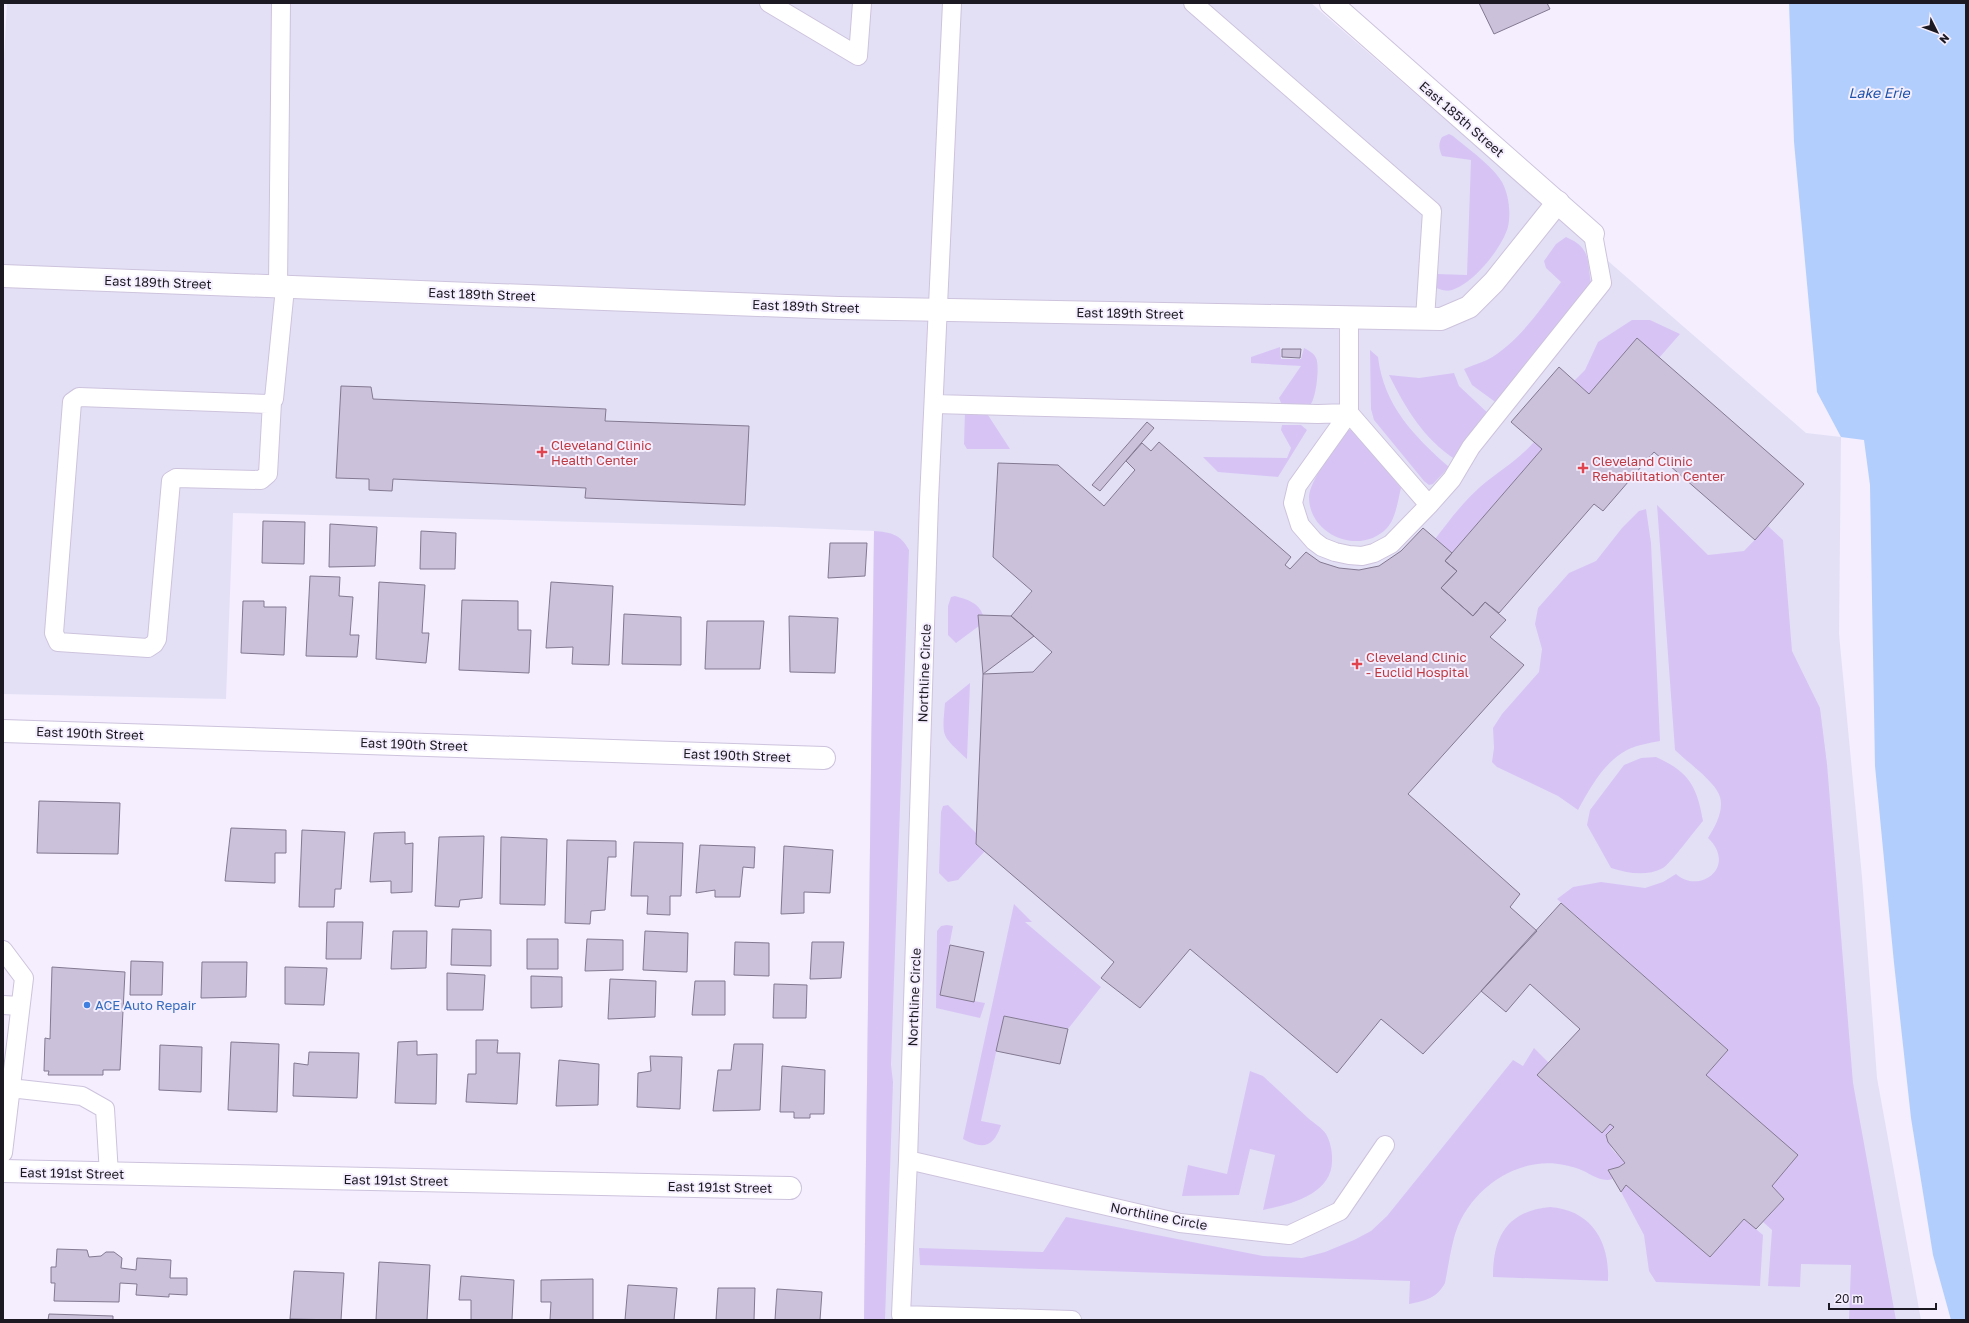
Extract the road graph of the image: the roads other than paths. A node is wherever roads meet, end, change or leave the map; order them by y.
1 (281, 3) edge
2 (769, 3) edge
3 (862, 3) edge
4 (952, 3) edge
5 (1193, 3) edge
6 (1331, 3) edge
7 (1558, 202) junction
8 (1593, 234) joint
9 (3, 276) edge
10 (281, 287) junction
11 (937, 309) junction
12 (1350, 317) junction
13 (1424, 319) junction
14 (272, 402) junction
15 (934, 404) junction
16 (1349, 413) junction
17 (1429, 504) junction
18 (3, 731) edge
19 (824, 758) dead end
20 (3, 950) edge
21 (11, 1006) edge
22 (10, 1088) junction
23 (1385, 1145) dead end
24 (3, 1153) edge
25 (908, 1160) junction
26 (3, 1171) edge
27 (109, 1174) junction
28 (790, 1188) dead end
29 (1072, 1320) edge

1 - 10 lane
2 - 3 lane
4 - 11 lane, Northline Circle
5 - 13 lane
6 - 7 street, East 185th Street
7 - 8 street, East 185th Street
7 - 13 street, East 189th Street
8 - 17 lane
9 - 10 street, East 189th Street
10 - 11 street, East 189th Street
10 - 14 lane
11 - 12 street, East 189th Street
11 - 15 lane, Northline Circle
12 - 13 street, East 189th Street
12 - 16 lane
14 - 14 lane
15 - 16 lane
15 - 25 lane, Northline Circle
16 - 17 lane
16 - 17 lane
18 - 19 street, East 190th Street
20 - 21 lane
21 - 22 lane
22 - 24 lane
22 - 27 lane
23 - 25 lane, Northline Circle
25 - 29 lane
26 - 27 street, East 191st Street
27 - 28 street, East 191st Street

